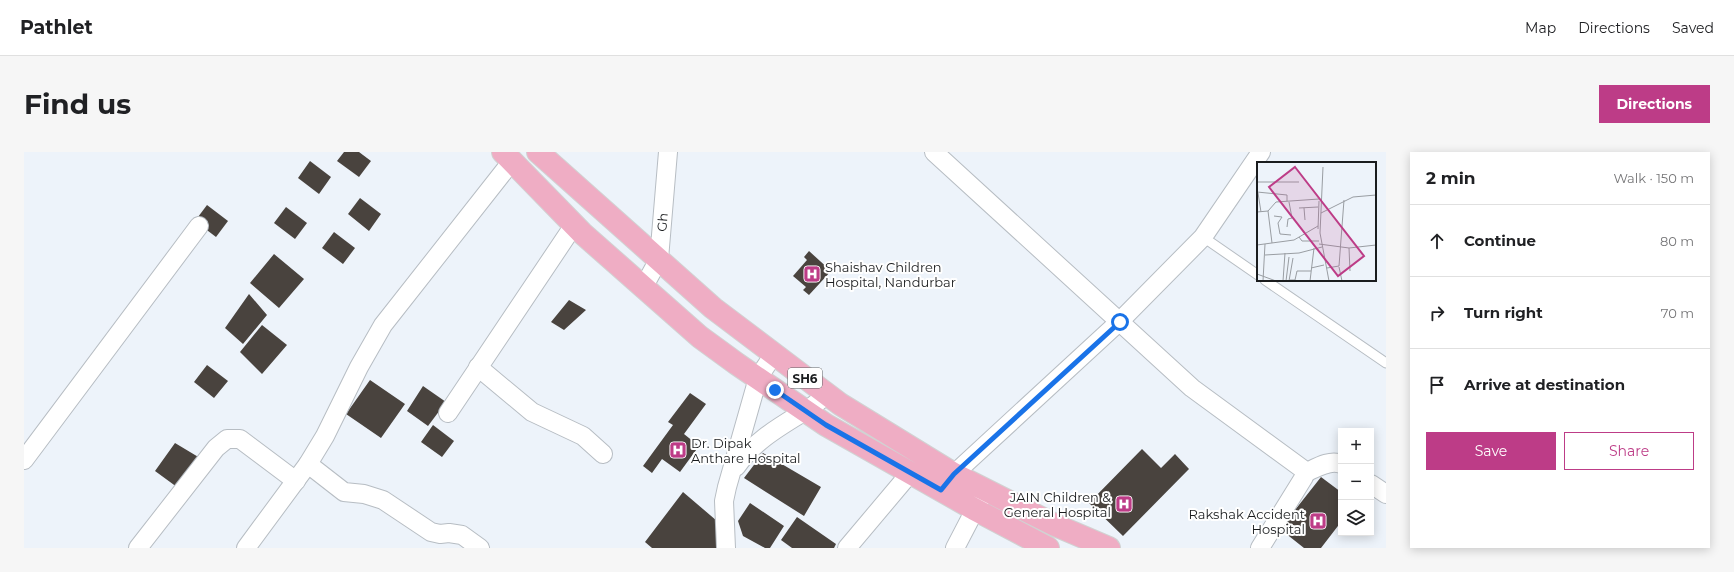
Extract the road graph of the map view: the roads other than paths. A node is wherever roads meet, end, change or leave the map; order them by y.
1 (538, 152) edge
2 (668, 152) edge
3 (934, 152) edge
4 (1260, 152) edge
5 (507, 156) edge
6 (574, 225) junction
7 (199, 226) dead end
8 (1202, 238) junction
9 (659, 259) junction
10 (1257, 274) edge
11 (1266, 281) edge
12 (643, 288) junction
13 (1120, 322) junction
14 (774, 354) junction
15 (1386, 363) edge
16 (478, 367) junction
17 (758, 378) junction
18 (827, 394) junction
19 (807, 410) junction
20 (448, 412) dead end
21 (603, 454) dead end
22 (24, 460) edge
23 (1338, 462) edge
24 (308, 464) junction
25 (911, 472) junction
26 (1305, 473) junction
27 (731, 475) junction
28 (296, 481) junction
29 (947, 482) junction
30 (1374, 486) edge
31 (986, 490) junction
32 (1386, 494) edge
33 (974, 509) junction
34 (138, 548) edge
35 (246, 548) edge
36 (480, 548) edge
37 (726, 548) edge
38 (847, 548) edge
39 (954, 548) edge
40 (1048, 548) edge
41 (1109, 548) edge
42 (1260, 548) edge

1 - 9 main road, SH6
2 - 9 street, Gh
3 - 13 street
4 - 8 street
5 - 6 main road, SH6
5 - 24 street
6 - 12 main road, SH6
6 - 16 street
7 - 22 street
8 - 10 lane
8 - 13 street
9 - 12 street, Gh
9 - 14 main road, SH6
11 - 15 lane
12 - 17 main road, SH6
13 - 26 street
13 - 29 street
14 - 17 street
14 - 18 main road, SH6
16 - 20 street
16 - 21 street
17 - 19 main road, SH6
17 - 27 street
18 - 19 street
18 - 29 main road, SH6
19 - 25 main road, SH6
19 - 27 street
23 - 26 street
24 - 28 street
24 - 36 street
25 - 29 main road, SH6
25 - 38 street
26 - 42 street
27 - 37 street
28 - 34 street
28 - 35 street
29 - 31 main road, SH6
29 - 33 main road, SH6
30 - 32 street
31 - 33 street
31 - 41 main road, SH6
33 - 39 street
33 - 40 main road, SH6

